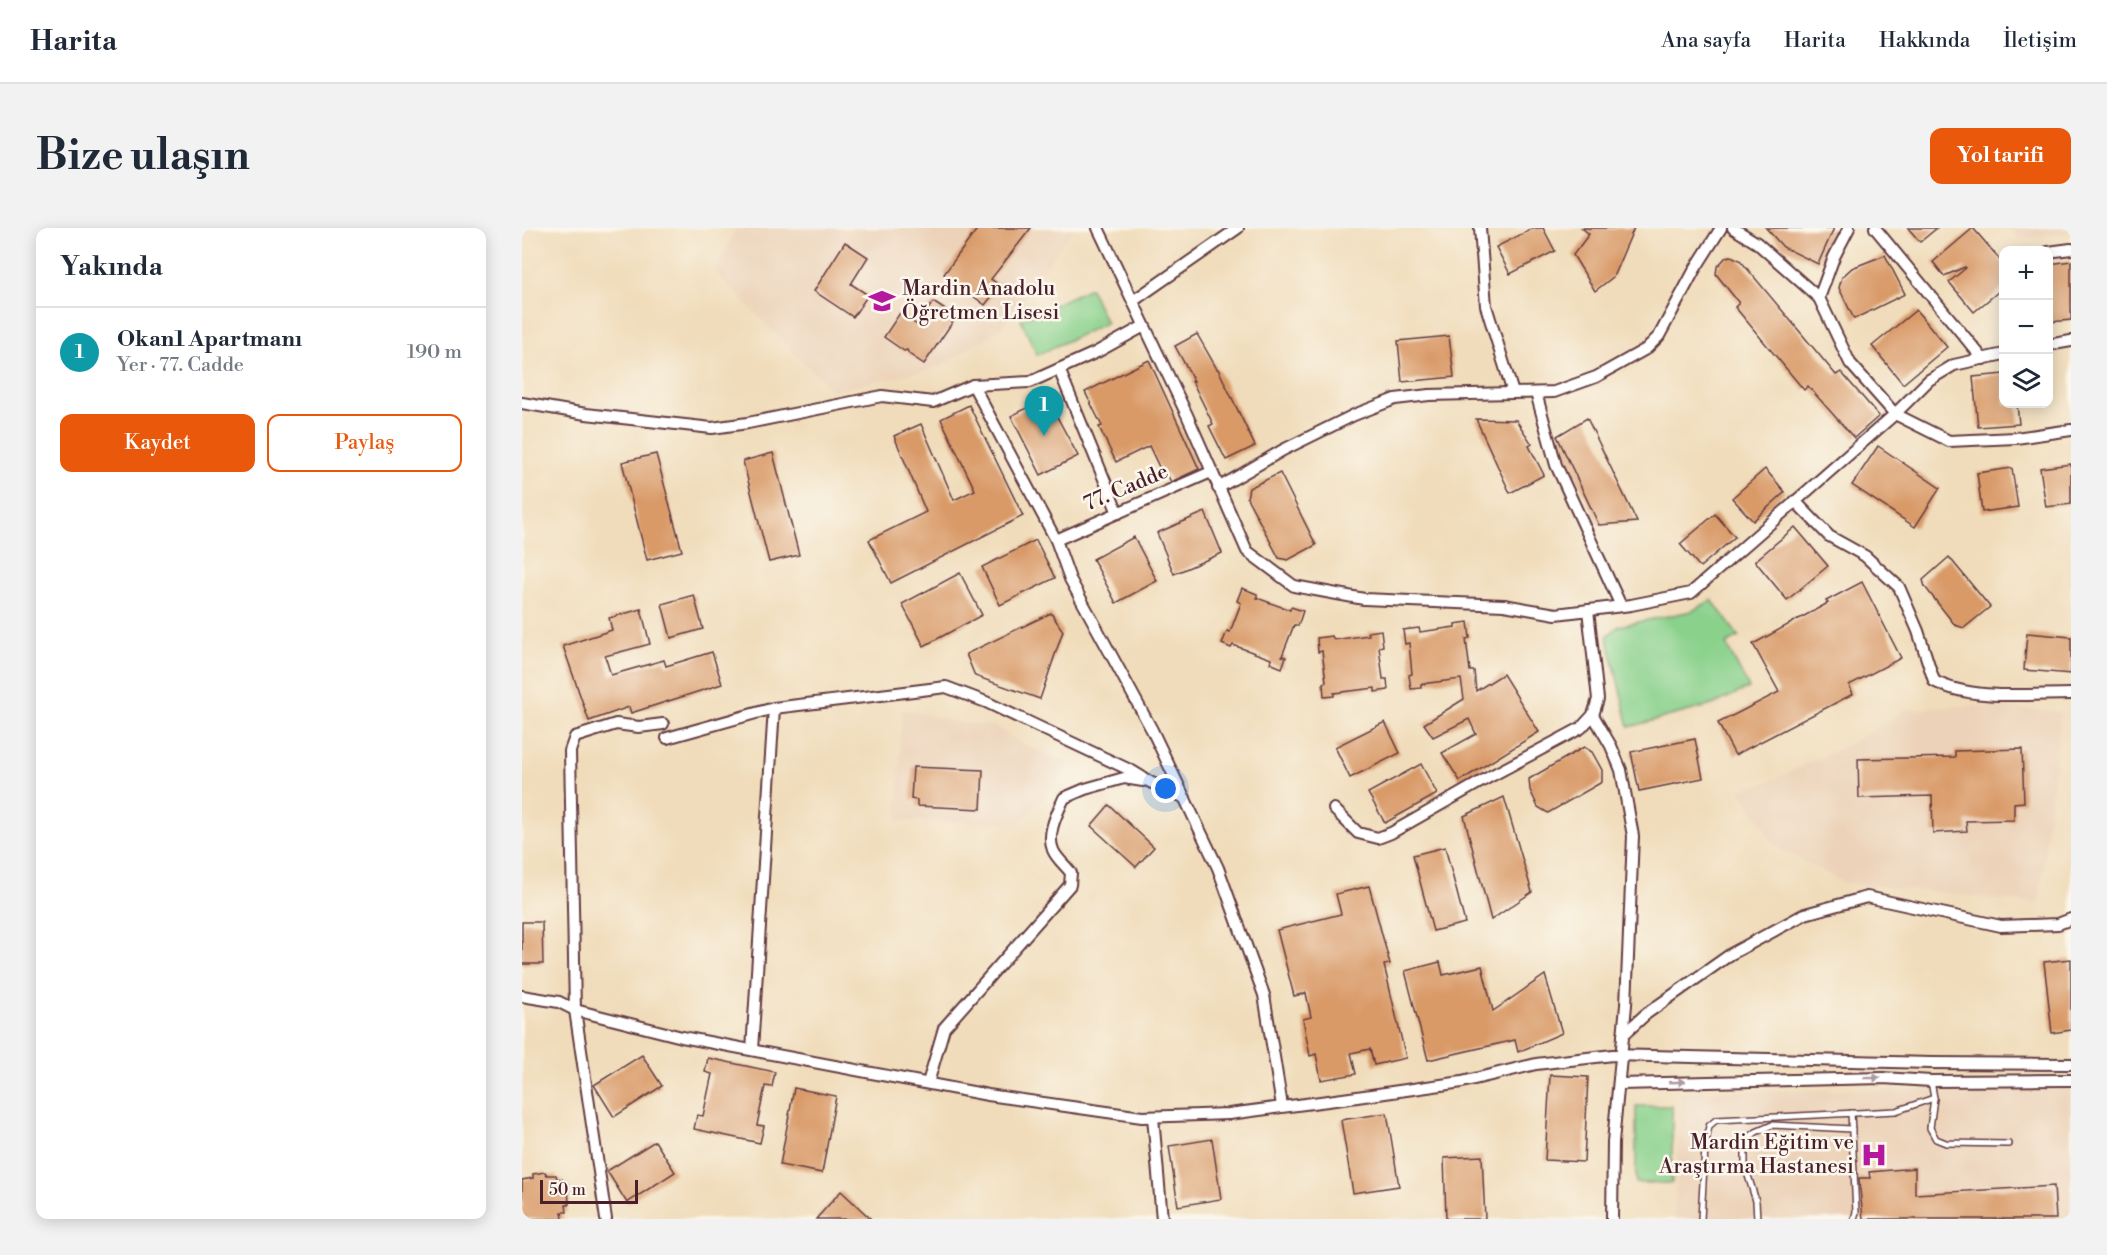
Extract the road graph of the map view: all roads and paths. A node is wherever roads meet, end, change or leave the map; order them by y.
1 (1098, 228) edge
2 (1238, 228) edge
3 (1480, 228) edge
4 (1721, 228) edge
5 (1733, 228) edge
6 (1848, 228) edge
7 (1875, 228) edge
8 (2071, 249) edge
9 (2053, 251) edge
10 (1819, 298) junction
11 (1133, 301) junction
12 (1144, 326) junction
13 (2071, 341) edge
14 (2053, 344) edge
15 (1999, 355) edge
16 (1983, 359) junction
17 (1059, 369) junction
18 (973, 385) junction
19 (1514, 393) junction
20 (1536, 393) junction
21 (522, 403) edge
22 (1895, 414) junction
23 (2071, 430) edge
24 (1211, 472) junction
25 (1218, 488) junction
26 (1795, 501) junction
27 (1118, 513) junction
28 (1056, 540) junction
29 (1621, 606) junction
30 (1588, 610) junction
31 (2071, 694) edge
32 (774, 708) junction
33 (1593, 715) junction
34 (663, 724) dead end
35 (667, 738) dead end
36 (1150, 782) junction
37 (1185, 798) junction
38 (1334, 809) dead end
39 (2071, 919) edge
40 (522, 996) edge
41 (575, 1010) junction
42 (1623, 1035) junction
43 (752, 1050) junction
44 (1621, 1055) junction
45 (1931, 1063) junction
46 (2071, 1064) edge
47 (2071, 1080) edge
48 (1931, 1081) junction
49 (928, 1083) junction
50 (1618, 1084) junction
51 (1934, 1098) junction
52 (1282, 1106) junction
53 (1851, 1113) junction
54 (1153, 1117) junction
55 (1852, 1129) junction
56 (2009, 1144) dead end
57 (606, 1219) edge
58 (1162, 1219) edge
59 (1612, 1219) edge
60 (1701, 1219) edge
61 (1757, 1219) edge
62 (1854, 1219) edge

1 - 11 street
2 - 11 street
3 - 19 street
4 - 20 street
5 - 10 street
6 - 10 street
7 - 16 street
8 - 9 street
10 - 22 street
11 - 12 street
12 - 17 street
12 - 24 street
13 - 14 street
15 - 16 street
16 - 22 street
17 - 18 street
17 - 27 street
18 - 21 street
18 - 28 street
19 - 20 street
19 - 25 street
20 - 29 street
22 - 23 street
22 - 26 street
24 - 25 street
24 - 27 street, 77. Cadde
25 - 30 street
26 - 29 street
26 - 31 street
27 - 28 street, 77. Cadde
28 - 37 street
29 - 30 street
30 - 33 street
32 - 35 street
32 - 36 street
32 - 43 street
33 - 38 street
33 - 42 street
34 - 41 street
36 - 37 street
36 - 49 street
37 - 52 street
39 - 42 street
40 - 41 street
41 - 43 street
41 - 57 street
42 - 44 street
43 - 49 street
44 - 45 street
44 - 50 street
44 - 52 street
45 - 46 street
45 - 48 street
47 - 48 street
50 -> 48 street
48 - 51 lane
49 - 54 street
50 - 59 street
51 - 53 lane
51 - 56 lane
52 - 54 street
53 - 55 lane
53 - 60 lane
54 - 58 street
55 - 61 lane
55 - 62 lane

